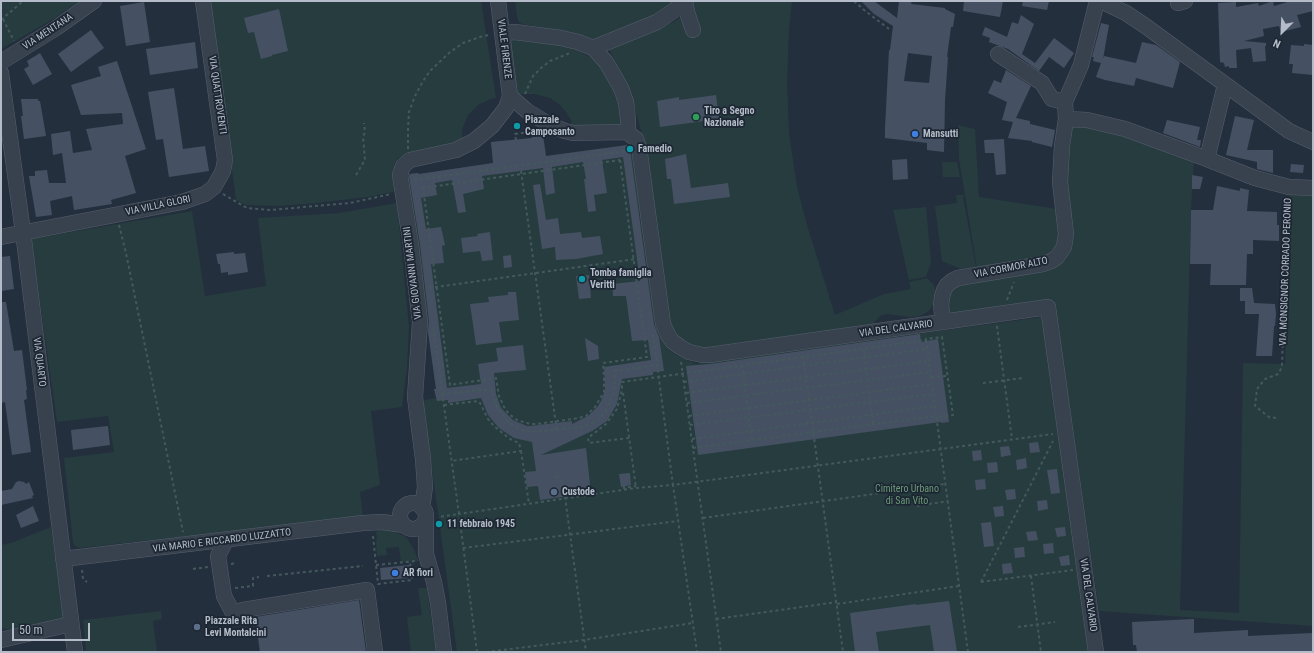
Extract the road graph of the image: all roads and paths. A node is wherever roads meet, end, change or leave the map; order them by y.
1 (23, 1) edge
2 (94, 1) edge
3 (203, 1) edge
4 (498, 1) edge
5 (684, 1) edge
6 (854, 1) edge
7 (1096, 1) edge
8 (1101, 1) edge
9 (2, 20) edge
10 (889, 29) dead end
11 (693, 30) dead end
12 (502, 33) junction
13 (15, 44) dead end
14 (593, 48) junction
15 (998, 54) dead end
16 (1, 62) edge
17 (1, 72) edge
18 (1225, 84) junction
19 (518, 95) junction
20 (1065, 102) junction
21 (1066, 119) junction
22 (364, 123) dead end
23 (530, 132) dead end
24 (628, 133) junction
25 (516, 140) dead end
26 (1313, 142) edge
27 (628, 150) dead end
28 (1207, 159) junction
29 (410, 160) junction
30 (521, 172) junction
31 (356, 175) dead end
32 (413, 180) dead end
33 (214, 187) junction
34 (1289, 187) junction
35 (1313, 188) edge
36 (403, 192) junction
37 (116, 215) junction
38 (22, 232) junction
39 (1, 237) edge
40 (642, 251) dead end
41 (634, 259) junction
42 (1021, 267) junction
43 (535, 273) junction
44 (436, 287) junction
45 (429, 295) dead end
46 (1002, 318) junction
47 (943, 322) junction
48 (433, 326) dead end
49 (652, 327) dead end
50 (926, 340) junction
51 (864, 348) junction
52 (927, 349) junction
53 (803, 351) dead end
54 (803, 357) junction
55 (865, 358) junction
56 (929, 361) junction
57 (657, 365) junction
58 (742, 365) junction
59 (682, 366) dead end
60 (805, 366) junction
61 (867, 369) junction
62 (683, 372) junction
63 (930, 372) junction
64 (743, 374) junction
65 (659, 376) junction
66 (947, 376) junction
67 (806, 377) junction
68 (931, 377) junction
69 (1023, 378) dead end
70 (868, 380) junction
71 (1004, 380) junction
72 (684, 382) junction
73 (984, 383) dead end
74 (932, 384) junction
75 (745, 385) junction
76 (808, 387) junction
77 (622, 390) junction
78 (869, 392) junction
79 (442, 394) junction
80 (686, 394) junction
81 (933, 394) junction
82 (746, 395) junction
83 (809, 400) junction
84 (871, 402) junction
85 (687, 403) junction
86 (444, 405) junction
87 (935, 406) junction
88 (748, 408) junction
89 (811, 410) junction
90 (872, 415) junction
91 (689, 416) junction
92 (936, 416) junction
93 (749, 418) junction
94 (1276, 418) dead end
95 (556, 421) junction
96 (812, 423) junction
97 (873, 424) junction
98 (690, 426) junction
99 (557, 431) junction
100 (751, 431) junction
101 (814, 432) junction
102 (1057, 433) dead end
103 (629, 438) junction
104 (692, 439) junction
105 (752, 440) junction
106 (1012, 440) junction
107 (1053, 440) dead end
108 (693, 448) junction
109 (940, 449) junction
110 (521, 451) junction
111 (451, 461) junction
112 (818, 465) junction
113 (556, 476) dead end
114 (698, 482) junction
115 (945, 484) junction
116 (673, 485) junction
117 (636, 487) junction
118 (566, 499) junction
119 (823, 501) junction
120 (948, 501) junction
121 (529, 504) junction
122 (917, 506) dead end
123 (459, 514) junction
124 (415, 516) junction
125 (702, 518) junction
126 (678, 521) junction
127 (570, 535) junction
128 (373, 536) dead end
129 (226, 540) junction
130 (204, 543) junction
131 (186, 545) junction
132 (463, 548) junction
133 (423, 558) junction
134 (63, 560) junction
135 (215, 561) junction
136 (410, 562) junction
137 (376, 565) junction
138 (363, 566) dead end
139 (193, 569) dead end
140 (82, 570) dead end
141 (1076, 570) dead end
142 (267, 576) dead end
143 (1031, 576) junction
144 (259, 577) dead end
145 (87, 582) dead end
146 (959, 586) junction
147 (232, 588) dead end
148 (837, 603) junction
149 (716, 619) junction
150 (1055, 622) dead end
151 (692, 623) junction
152 (71, 624) junction
153 (1037, 624) junction
154 (1018, 627) dead end
155 (1, 640) edge
156 (584, 640) junction
157 (75, 652) edge
158 (374, 652) edge
159 (444, 652) edge
160 (477, 652) edge
161 (486, 652) edge
162 (586, 652) edge
163 (697, 652) edge
164 (721, 652) edge
165 (843, 652) edge
166 (968, 652) edge
167 (1041, 652) edge
168 (1096, 652) edge

1 - 9 path
2 - 16 street, VIA MENTANA
3 - 33 street, VIA QUATTROVENTI
4 - 12 street, VIALE FIRENZE
5 - 11 street
5 - 14 street
6 - 10 path
7 - 20 street, VIA CORMOR ALTO
8 - 18 street
9 - 13 path
12 - 14 street
12 - 19 street, VIALE FIRENZE
12 - 29 path
14 - 19 path
14 - 24 street
15 - 20 street
17 - 38 street, VIA QUARTO
18 - 26 street
18 - 28 street
19 - 24 street
19 - 29 street
20 - 21 street, VIA CORMOR ALTO
21 - 28 street, VIA MONSIGNOR CORRADO PERONIO
21 - 42 street, VIA CORMOR ALTO
22 - 31 path
23 - 25 path
24 - 47 street, VIA DEL CALVARIO
27 - 32 path
28 - 34 street, VIA MONSIGNOR CORRADO PERONIO
29 - 36 street, VIA GIOVANNI MARTINI
30 - 41 path
30 - 43 path
30 - 44 path
33 - 36 path
33 - 37 street, VIA VILLA GLORI
34 - 35 street, VIA MONSIGNOR CORRADO PERONIO
34 - 94 path, VIA MONSIGNOR CORRADO PERONIO
36 - 124 street, VIA GIOVANNI MARTINI
37 - 38 street, VIA VILLA GLORI
37 - 131 path
38 - 39 street, VIA VILLA GLORI
38 - 134 street, VIA QUARTO
40 - 41 path
41 - 43 path
41 - 95 path
42 - 46 path
42 - 47 street, VIA CORMOR ALTO
43 - 44 path
43 - 95 path
44 - 45 path
44 - 95 path
46 - 47 street, VIA DEL CALVARIO
46 - 71 path
46 - 168 street, VIA DEL CALVARIO
48 - 79 path
49 - 57 path
50 - 51 path
50 - 52 path
50 - 66 path
51 - 54 path
51 - 55 path
52 - 55 path
52 - 56 path
53 - 54 path
54 - 58 path
54 - 60 path
55 - 60 path
55 - 61 path
56 - 61 path
56 - 63 path
57 - 65 path
57 - 99 path
58 - 62 path
58 - 64 path
59 - 62 path
60 - 64 path
60 - 67 path
61 - 67 path
61 - 70 path
62 - 65 path
62 - 72 path
63 - 68 path
63 - 70 path
64 - 72 path
64 - 75 path
65 - 77 path
65 - 116 path
66 - 68 path
66 - 92 path
67 - 75 path
67 - 76 path
68 - 74 path
69 - 71 path
70 - 76 path
70 - 78 path
71 - 73 path
71 - 106 path
72 - 80 path
74 - 78 path
74 - 81 path
75 - 80 path
75 - 82 path
76 - 82 path
76 - 83 path
77 - 103 path
77 - 103 path
78 - 83 path
78 - 84 path
79 - 86 path
79 - 99 path
80 - 85 path
81 - 84 path
81 - 87 path
82 - 85 path
82 - 88 path
83 - 88 path
83 - 89 path
84 - 89 path
84 - 90 path
85 - 91 path
86 - 110 path
86 - 111 path
87 - 90 path
87 - 92 path
88 - 91 path
88 - 93 path
89 - 93 path
89 - 96 path
90 - 96 path
90 - 97 path
91 - 98 path
92 - 97 path
92 - 109 path
93 - 98 path
93 - 100 path
95 - 99 path
96 - 100 path
96 - 101 path
97 - 101 path
98 - 104 path
100 - 104 path
100 - 105 path
101 - 105 path
101 - 112 path
102 - 106 path
103 - 117 path
104 - 108 path
105 - 108 path
106 - 109 path
107 - 143 path
108 - 114 path
109 - 112 path
109 - 115 path
110 - 111 path
110 - 121 path
111 - 123 path
112 - 114 path
112 - 119 path
113 - 118 path
114 - 116 path
114 - 125 path
115 - 119 path
115 - 120 path
116 - 117 path
116 - 126 path
117 - 118 path
118 - 121 path
118 - 127 path
119 - 125 path
119 - 148 path
120 - 122 path
120 - 146 path
121 - 123 path
123 - 124 path
123 - 132 path
124 - 129 street, VIA MARIO E RICCARDO LUZZATTO
124 - 133 street
125 - 149 path
126 - 127 path
126 - 151 path
127 - 132 path
127 - 156 path
128 - 137 path
129 - 130 street, VIA MARIO E RICCARDO LUZZATTO
129 - 135 street
130 - 131 street, VIA MARIO E RICCARDO LUZZATTO
130 - 135 street
131 - 134 street, VIA MARIO E RICCARDO LUZZATTO
132 - 160 path
133 - 136 path
133 - 159 street
134 - 152 street, VIA QUARTO
135 - 139 path
135 - 158 street
136 - 137 path
136 - 137 path
138 - 142 path
140 - 145 path
141 - 143 path
143 - 153 path
144 - 147 path
146 - 148 path
146 - 166 path
148 - 149 path
148 - 165 path
149 - 164 path
150 - 153 path
151 - 156 path
151 - 163 path
152 - 155 street
152 - 157 street, VIA QUARTO
153 - 154 path
153 - 167 path
156 - 161 path
156 - 162 path

